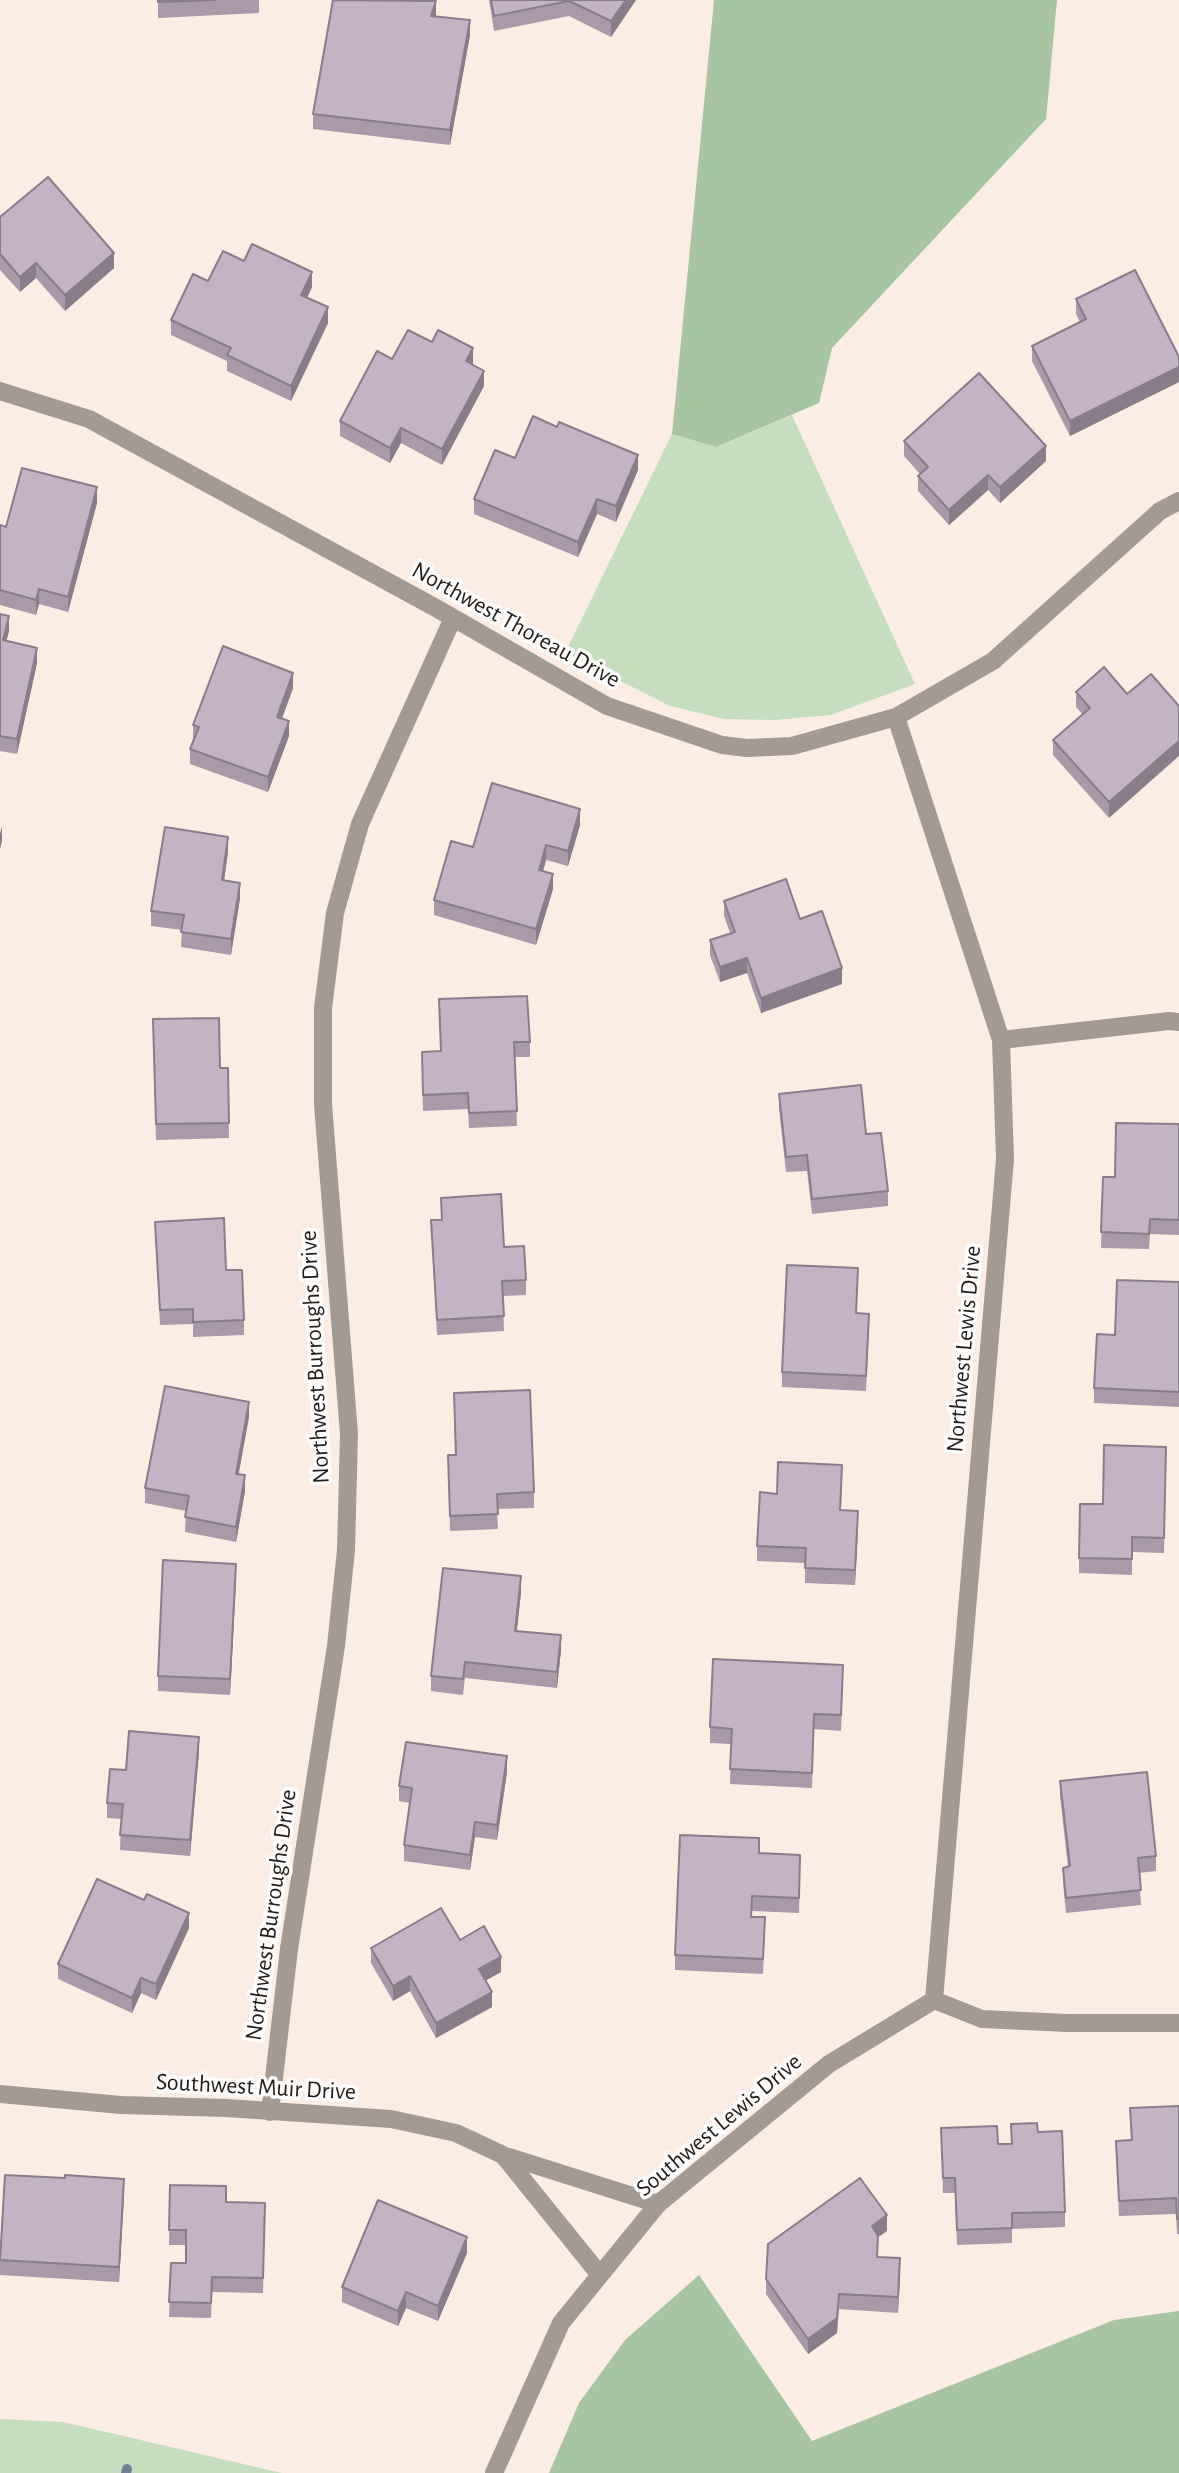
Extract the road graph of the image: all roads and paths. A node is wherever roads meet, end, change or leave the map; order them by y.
1 (0, 391) edge
2 (1179, 501) edge
3 (453, 618) junction
4 (896, 717) junction
5 (1179, 1022) edge
6 (1001, 1041) junction
7 (934, 2000) junction
8 (1179, 2023) edge
9 (0, 2094) edge
10 (270, 2112) junction
11 (503, 2155) junction
12 (658, 2204) junction
13 (600, 2275) junction
14 (494, 2473) edge

1 - 3 street, Northwest Thoreau Drive
2 - 4 street, Northwest Thoreau Drive
3 - 4 street, Northwest Thoreau Drive
3 - 10 street, Northwest Burroughs Drive
4 - 6 street, Northwest Lewis Drive
5 - 6 street
6 - 7 street, Northwest Lewis Drive
7 - 8 street
7 - 12 street, Southwest Lewis Drive
9 - 10 street, Southwest Muir Drive
10 - 11 street, Southwest Muir Drive
11 - 12 street, Southwest Muir Drive
11 - 13 street
12 - 13 street, Southwest Lewis Drive
13 - 14 street, Southwest Lewis Drive

